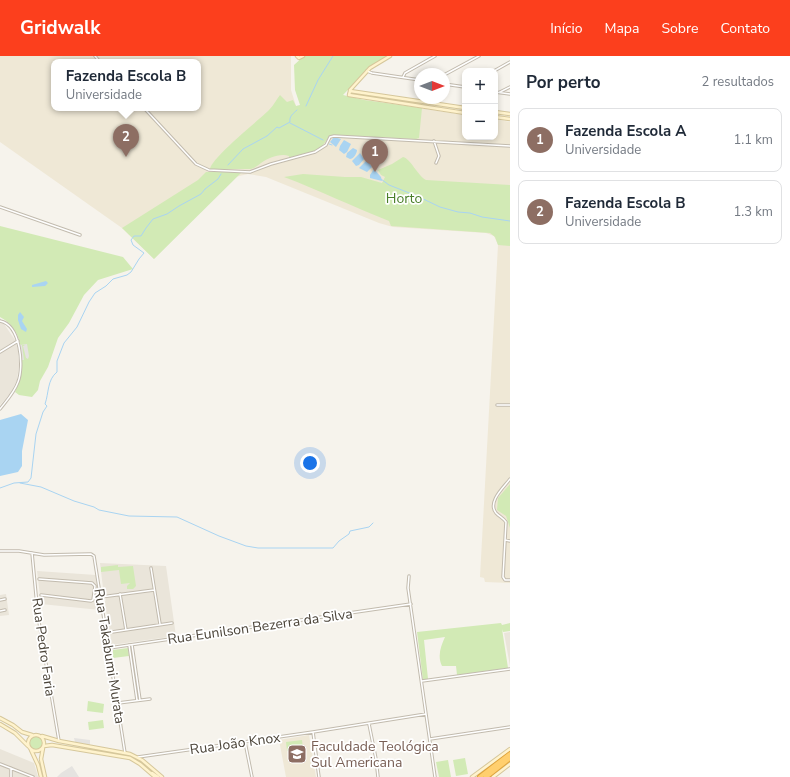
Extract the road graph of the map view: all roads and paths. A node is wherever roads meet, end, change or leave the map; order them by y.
1 (297, 56) edge
2 (303, 56) edge
3 (390, 56) edge
4 (435, 56) edge
5 (479, 56) edge
6 (510, 62) edge
7 (498, 69) edge
8 (367, 71) junction
9 (450, 72) edge
10 (403, 77) junction
11 (414, 79) edge
12 (450, 85) edge
13 (462, 87) edge
14 (509, 87) edge
15 (350, 91) junction
16 (500, 92) joint
17 (510, 94) edge
18 (462, 108) edge
19 (147, 111) edge
20 (498, 112) edge
21 (462, 113) edge
22 (510, 114) edge
23 (498, 118) edge
24 (510, 120) edge
25 (434, 141) junction
26 (510, 146) edge
27 (436, 163) dead end
28 (0, 207) edge
29 (80, 235) dead end
30 (0, 322) edge
31 (18, 341) junction
32 (0, 352) edge
33 (496, 405) dead end
34 (510, 406) edge
35 (0, 408) edge
36 (510, 479) edge
37 (505, 540) junction
38 (510, 540) edge
39 (0, 551) edge
40 (32, 553) junction
41 (151, 568) dead end
42 (409, 576) dead end
43 (39, 579) dead end
44 (510, 580) edge
45 (154, 590) junction
46 (120, 594) junction
47 (42, 595) dead end
48 (94, 596) junction
49 (101, 596) junction
50 (106, 596) junction
51 (110, 596) junction
52 (5, 599) dead end
53 (0, 600) edge
54 (102, 603) junction
55 (411, 604) junction
56 (6, 610) dead end
57 (0, 611) edge
58 (172, 623) dead end
59 (160, 625) junction
60 (126, 630) junction
61 (112, 632) dead end
62 (131, 645) junction
63 (110, 648) junction
64 (510, 668) edge
65 (422, 681) junction
66 (139, 700) junction
67 (150, 700) dead end
68 (118, 703) junction
69 (426, 714) junction
70 (0, 718) edge
71 (0, 724) edge
72 (369, 724) junction
73 (510, 726) edge
74 (313, 732) junction
75 (34, 735) junction
76 (42, 736) junction
77 (430, 739) junction
78 (58, 741) junction
79 (245, 742) junction
80 (29, 747) junction
81 (44, 747) junction
82 (510, 749) edge
83 (125, 753) junction
84 (510, 754) edge
85 (138, 758) junction
86 (510, 758) edge
87 (0, 764) edge
88 (510, 764) edge
89 (11, 768) junction
90 (151, 773) junction
91 (11, 777) edge
92 (33, 777) edge
93 (40, 777) edge
94 (45, 777) edge
95 (155, 777) edge
96 (158, 777) edge
97 (162, 777) edge
98 (252, 777) edge
99 (319, 777) edge
100 (378, 777) edge
101 (436, 777) edge
102 (472, 777) edge
103 (480, 777) edge
104 (486, 777) edge
105 (493, 777) edge

1 - 2 street
3 - 8 street
4 - 10 street
5 - 9 street
6 - 7 street
8 - 10 street
8 - 15 street
10 - 11 street
12 - 13 street
14 - 16 street
14 - 17 street
15 - 18 street
15 - 21 street
16 - 17 street
19 - 25 street
20 - 22 street
23 - 24 street
25 - 26 street
25 - 27 street
28 - 29 street
30 - 31 street
31 - 32 street
31 - 35 street
33 - 34 street
36 - 37 street
37 - 38 street
37 - 44 street
39 - 40 street
40 - 49 street, Rua Takabumi Murata
40 - 78 street, Rua Pedro Faria
41 - 45 street
42 - 55 street
43 - 48 street
45 - 46 street
45 - 59 street
46 - 51 street
46 - 60 street
47 - 48 street
48 - 49 street
49 - 50 street
49 - 51 street
49 - 54 street, Rua Takabumi Murata
50 - 51 street
50 - 54 street
52 - 53 street
54 - 63 street, Rua Takabumi Murata
55 - 62 street, Rua Eunilson Bezerra da Silva
55 - 65 street
56 - 57 street
58 - 59 street
59 - 60 street
60 - 61 street
62 - 63 street, Rua Eunilson Bezerra da Silva
62 - 66 street
63 - 68 street, Rua Takabumi Murata
64 - 65 street
65 - 69 street
66 - 67 street
66 - 68 street
68 - 83 street, Rua Takabumi Murata
69 - 72 street, Rua João Knox
69 - 77 street
70 - 75 street
71 - 80 street
72 - 74 street, Rua João Knox
72 - 100 street
73 - 77 street
74 - 79 street, Rua João Knox
74 - 99 street
75 - 76 street
75 - 80 street
76 - 78 street
76 - 81 street
77 - 101 street
78 - 83 street
79 - 85 street, Rua João Knox
79 - 98 street
80 - 81 street
80 - 93 street
81 - 90 street
81 - 94 street
82 - 102 street
83 - 85 street
84 - 103 highway
85 - 97 street
86 - 104 highway
87 - 89 street
88 - 105 street
89 - 91 street
89 - 92 street
90 - 95 street
90 - 96 street

